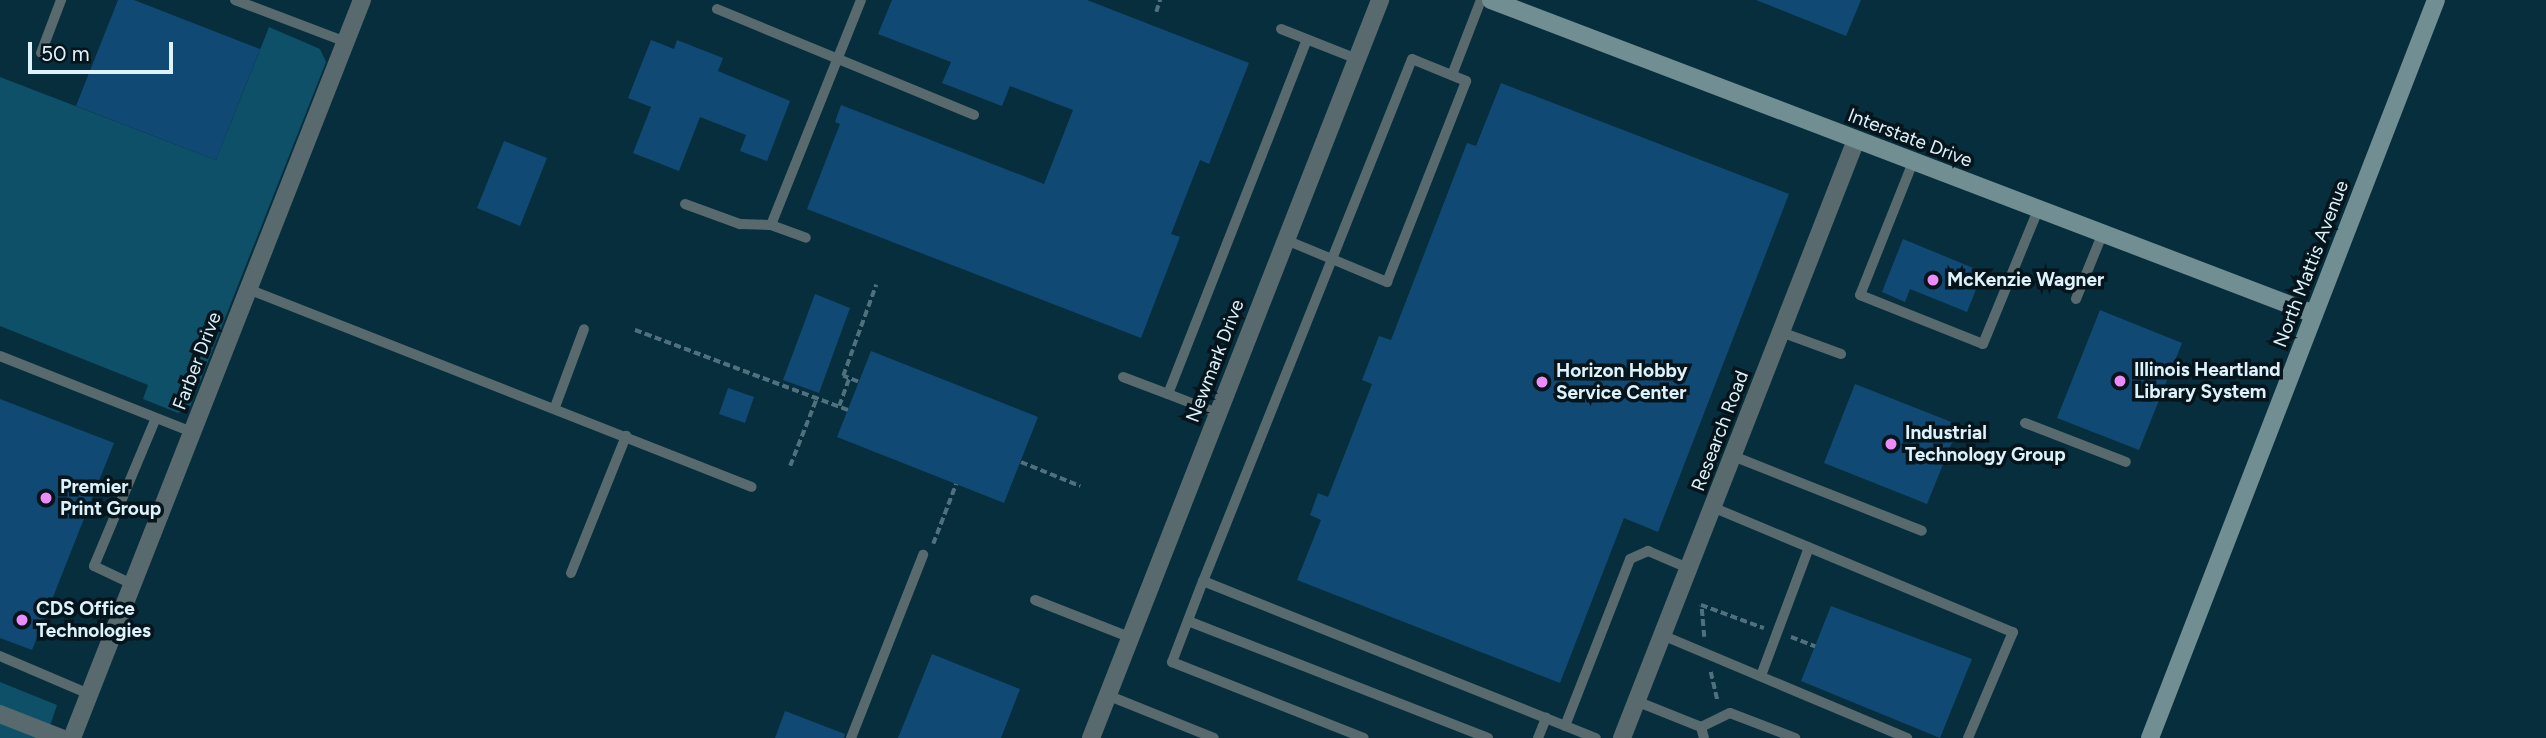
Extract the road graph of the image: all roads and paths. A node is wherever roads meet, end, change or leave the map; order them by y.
1 (61, 0) edge
2 (235, 0) edge
3 (362, 0) edge
4 (860, 0) edge
5 (1160, 0) edge
6 (1380, 0) edge
7 (1481, 0) edge
8 (1491, 0) edge
9 (2436, 0) edge
10 (717, 9) dead end
11 (1156, 12) dead end
12 (1281, 29) dead end
13 (1307, 40) junction
14 (345, 42) junction
15 (41, 53) dead end
16 (837, 59) junction
17 (1357, 59) junction
18 (1452, 75) junction
19 (974, 115) dead end
20 (1856, 140) junction
21 (1913, 162) junction
22 (685, 204) dead end
23 (2038, 210) junction
24 (771, 225) junction
25 (2102, 235) junction
26 (806, 238) dead end
27 (1286, 240) junction
28 (1332, 259) junction
29 (876, 285) dead end
30 (248, 289) junction
31 (2076, 299) dead end
32 (2314, 314) junction
33 (584, 329) dead end
34 (635, 330) dead end
35 (1781, 332) junction
36 (1841, 354) dead end
37 (0, 356) edge
38 (1123, 377) dead end
39 (849, 378) junction
40 (859, 382) dead end
41 (1168, 394) junction
42 (816, 400) junction
43 (839, 406) junction
44 (555, 407) junction
45 (848, 410) dead end
46 (1217, 414) junction
47 (156, 418) junction
48 (2025, 423) dead end
49 (192, 432) junction
50 (626, 436) junction
51 (1732, 456) junction
52 (2126, 462) dead end
53 (1021, 463) dead end
54 (790, 466) dead end
55 (956, 484) dead end
56 (1080, 486) dead end
57 (752, 487) dead end
58 (1712, 507) junction
59 (1922, 531) dead end
60 (1809, 547) junction
61 (925, 556) joint
62 (1688, 568) junction
63 (571, 573) dead end
64 (1203, 581) junction
65 (132, 584) junction
66 (1035, 600) dead end
67 (1692, 602) dead end
68 (1701, 605) junction
69 (1188, 621) junction
70 (1777, 632) junction
71 (1662, 635) junction
72 (1129, 637) junction
73 (1815, 646) dead end
74 (1709, 653) junction
75 (0, 656) edge
76 (1762, 673) junction
77 (89, 694) junction
78 (1107, 695) junction
79 (1636, 701) junction
80 (0, 714) edge
81 (1722, 717) junction
82 (1546, 718) junction
83 (1565, 726) junction
84 (1701, 727) junction
85 (61, 738) edge
86 (72, 738) edge
87 (851, 738) edge
88 (1091, 738) edge
89 (1214, 738) edge
90 (1364, 738) edge
91 (1488, 738) edge
92 (1538, 738) edge
93 (1595, 738) edge
94 (1622, 738) edge
95 (1704, 738) edge
96 (1795, 738) edge
97 (1907, 738) edge
98 (1968, 738) edge
99 (2150, 738) edge

1 - 15 lane
2 - 14 lane
3 - 14 street, Farber Drive
4 - 16 lane
5 - 11 path
6 - 17 street, Newmark Drive
7 - 18 lane
8 - 20 main road, Interstate Drive
9 - 32 main road, North Mattis Avenue
10 - 16 lane
12 - 13 lane
13 - 17 lane
13 - 41 lane
14 - 30 street, Farber Drive
16 - 19 lane
16 - 24 lane
17 - 27 street, Newmark Drive
18 - 28 lane
18 - 28 lane
20 - 21 main road, Interstate Drive
20 - 35 street, Research Road
21 - 23 main road, Interstate Drive
21 - 23 lane
22 - 24 lane
23 - 25 main road, Interstate Drive
24 - 26 lane
25 - 31 lane
25 - 32 main road, Interstate Drive
27 - 28 lane
27 - 46 street, Newmark Drive
28 - 64 lane
29 - 39 path
30 - 44 lane
30 - 49 street, Farber Drive
32 - 99 main road, North Mattis Avenue
33 - 44 lane
34 - 42 path
35 - 36 lane
35 - 51 street, Research Road
37 - 47 lane
38 - 41 lane
39 - 40 path
39 - 43 path
41 - 46 lane
42 - 43 path
42 - 54 path
43 - 45 path
44 - 50 lane
46 - 72 street, Newmark Drive
47 - 49 lane
47 - 65 lane
48 - 52 lane
49 - 65 street, Farber Drive
50 - 57 lane
50 - 63 lane
51 - 58 street, Research Road
51 - 59 lane
53 - 56 path
55 - 61 path
58 - 60 lane
58 - 62 street, Research Road
60 - 70 lane
60 - 98 lane
61 - 87 lane
62 - 71 street, Research Road
62 - 83 lane
64 - 69 lane
64 - 82 lane
65 - 77 street, Farber Drive
66 - 72 lane
67 - 68 path
68 - 70 path
68 - 74 path
69 - 90 lane
69 - 91 lane
70 - 73 path
70 - 76 lane
71 - 74 lane
71 - 79 street, Research Road
72 - 78 street, Newmark Drive
74 - 76 lane
74 - 81 path
75 - 77 lane
76 - 97 lane
77 - 86 street, Farber Drive
78 - 88 street, Newmark Drive
78 - 89 lane
79 - 84 lane
79 - 94 street, Research Road
80 - 85 street
81 - 84 lane
81 - 96 lane
82 - 83 lane
82 - 92 lane
83 - 93 lane
84 - 95 lane

